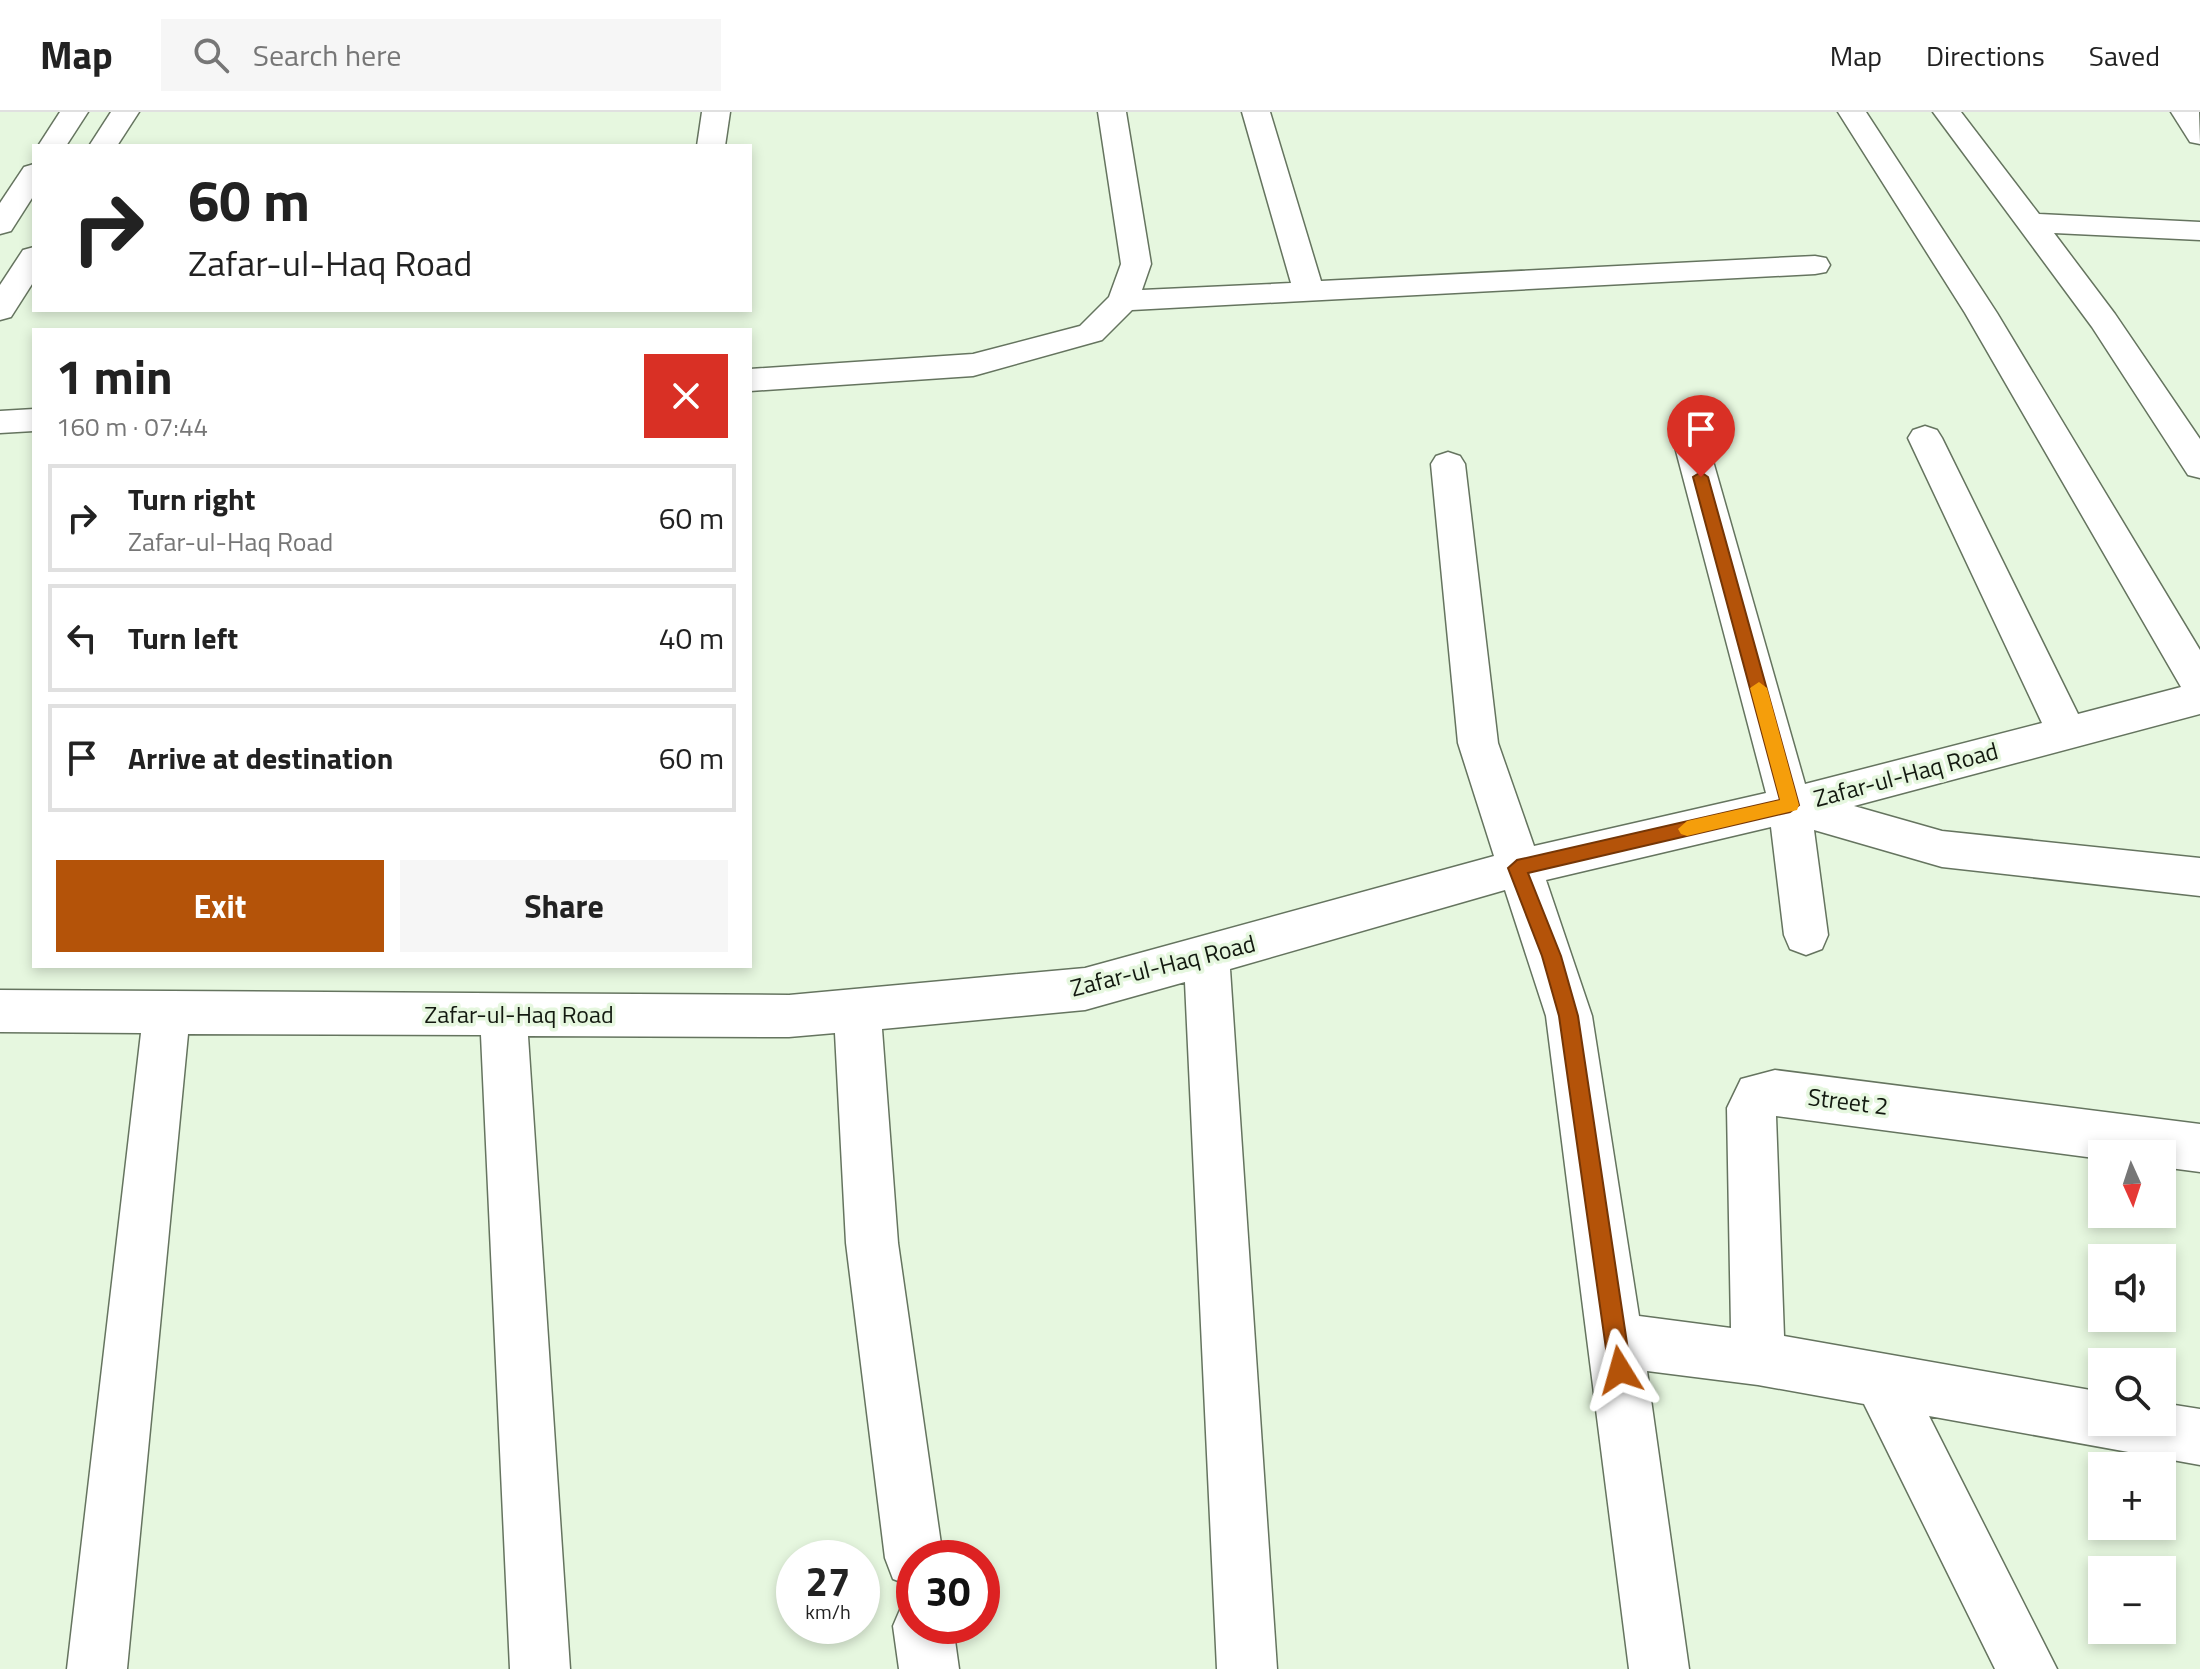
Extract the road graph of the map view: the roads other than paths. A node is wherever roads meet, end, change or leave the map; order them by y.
1 (74, 112) edge
2 (125, 112) edge
3 (716, 112) edge
4 (1112, 112) edge
5 (1256, 112) edge
6 (1852, 112) edge
7 (1947, 112) edge
8 (2185, 112) edge
9 (2200, 136) edge
10 (53, 144) edge
11 (104, 144) edge
12 (711, 144) edge
13 (32, 176) edge
14 (2030, 223) junction
15 (0, 225) edge
16 (2200, 231) edge
17 (32, 259) edge
18 (1815, 265) dead end
19 (1309, 292) junction
20 (1123, 301) junction
21 (0, 310) edge
22 (752, 380) edge
23 (32, 420) edge
24 (0, 422) edge
25 (1925, 438) dead end
26 (1692, 447) dead end
27 (1448, 464) dead end
28 (2200, 466) edge
29 (2200, 684) edge
30 (2200, 698) edge
31 (2067, 733) junction
32 (1790, 805) junction
33 (1517, 868) junction
34 (2200, 877) edge
35 (1806, 935) dead end
36 (1206, 956) junction
37 (857, 1010) junction
38 (0, 1011) edge
39 (167, 1013) junction
40 (503, 1015) junction
41 (2200, 1148) edge
42 (1616, 1340) junction
43 (1758, 1358) junction
44 (1881, 1380) junction
45 (2088, 1417) edge
46 (2176, 1433) edge
47 (2200, 1437) edge
48 (912, 1540) edge
49 (926, 1644) edge
50 (97, 1669) edge
51 (540, 1669) edge
52 (929, 1669) edge
53 (1247, 1669) edge
54 (1659, 1669) edge
55 (2027, 1669) edge

1 - 10 street
2 - 11 street
3 - 12 street
4 - 20 street
5 - 19 street
6 - 29 street
7 - 14 street
8 - 9 street
13 - 15 street
14 - 16 street
14 - 28 street
17 - 21 street
18 - 19 street
19 - 20 street
20 - 22 street
23 - 24 street
25 - 31 street
26 - 32 street
27 - 33 street
30 - 31 street, Zafar-ul-Haq Road
31 - 32 street, Zafar-ul-Haq Road
32 - 33 street, Zafar-ul-Haq Road
32 - 34 street
32 - 35 street
33 - 36 street, Zafar-ul-Haq Road
33 - 42 street
36 - 37 street, Zafar-ul-Haq Road
36 - 53 street
37 - 40 street, Zafar-ul-Haq Road
37 - 48 street
38 - 39 street, Zafar-ul-Haq Road
39 - 40 street, Zafar-ul-Haq Road
39 - 50 street
40 - 51 street
41 - 43 street, Street 2
42 - 43 street
42 - 54 street
43 - 44 street
44 - 45 street
44 - 55 street
46 - 47 street
49 - 52 street

